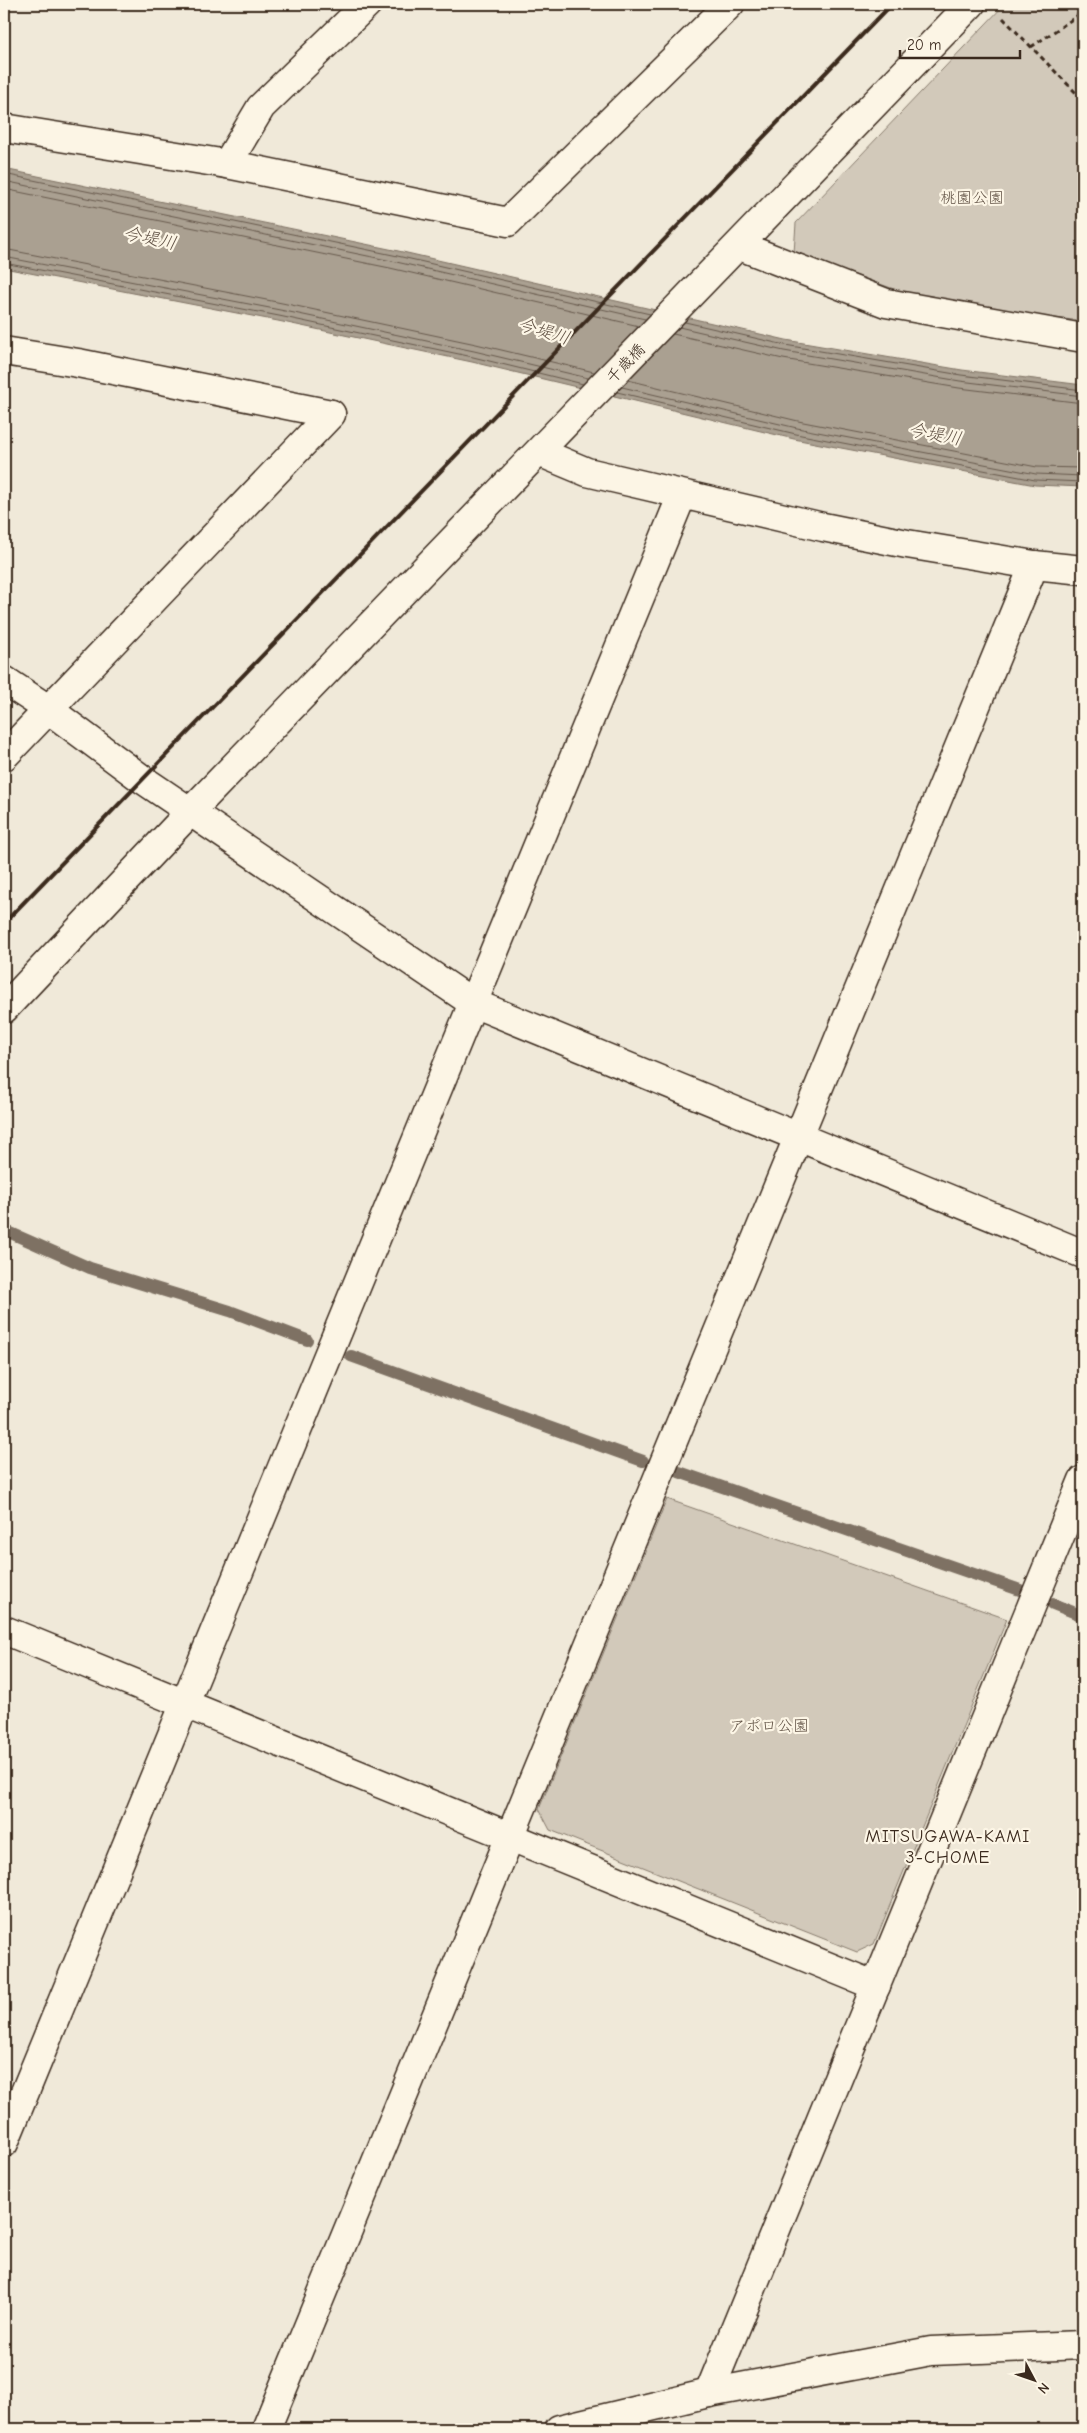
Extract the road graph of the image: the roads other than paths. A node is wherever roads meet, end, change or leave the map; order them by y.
1 (367, 4) edge
2 (730, 4) edge
3 (971, 4) edge
4 (4, 128) edge
5 (227, 164) junction
6 (740, 246) junction
7 (1083, 338) edge
8 (4, 351) edge
9 (539, 452) junction
10 (682, 495) junction
11 (1034, 566) junction
12 (1083, 570) edge
13 (4, 680) edge
14 (48, 709) junction
15 (4, 756) edge
16 (190, 812) junction
17 (473, 1003) junction
18 (4, 1009) edge
19 (799, 1137) junction
20 (1083, 1254) edge
21 (1083, 1480) edge
22 (4, 1630) edge
23 (184, 1703) junction
24 (510, 1837) junction
25 (876, 1986) junction
26 (4, 2143) edge
27 (1083, 2346) edge
28 (709, 2393) junction
29 (266, 2429) edge
30 (560, 2429) edge

1 - 5 street
2 - 5 street
3 - 6 street, 千歳橋
4 - 5 street
6 - 7 street
6 - 9 street, 千歳橋
8 - 14 street
9 - 10 street
9 - 16 street, 千歳橋
10 - 11 street
10 - 17 street
11 - 12 street
11 - 19 street
13 - 14 street
14 - 15 street
14 - 16 street
16 - 17 street
16 - 18 street, 千歳橋
17 - 19 street
17 - 23 street
19 - 20 street
19 - 24 street
21 - 25 street
22 - 23 street
23 - 24 street
23 - 26 street
24 - 25 street
24 - 29 street
25 - 28 street
27 - 28 street
28 - 30 street

